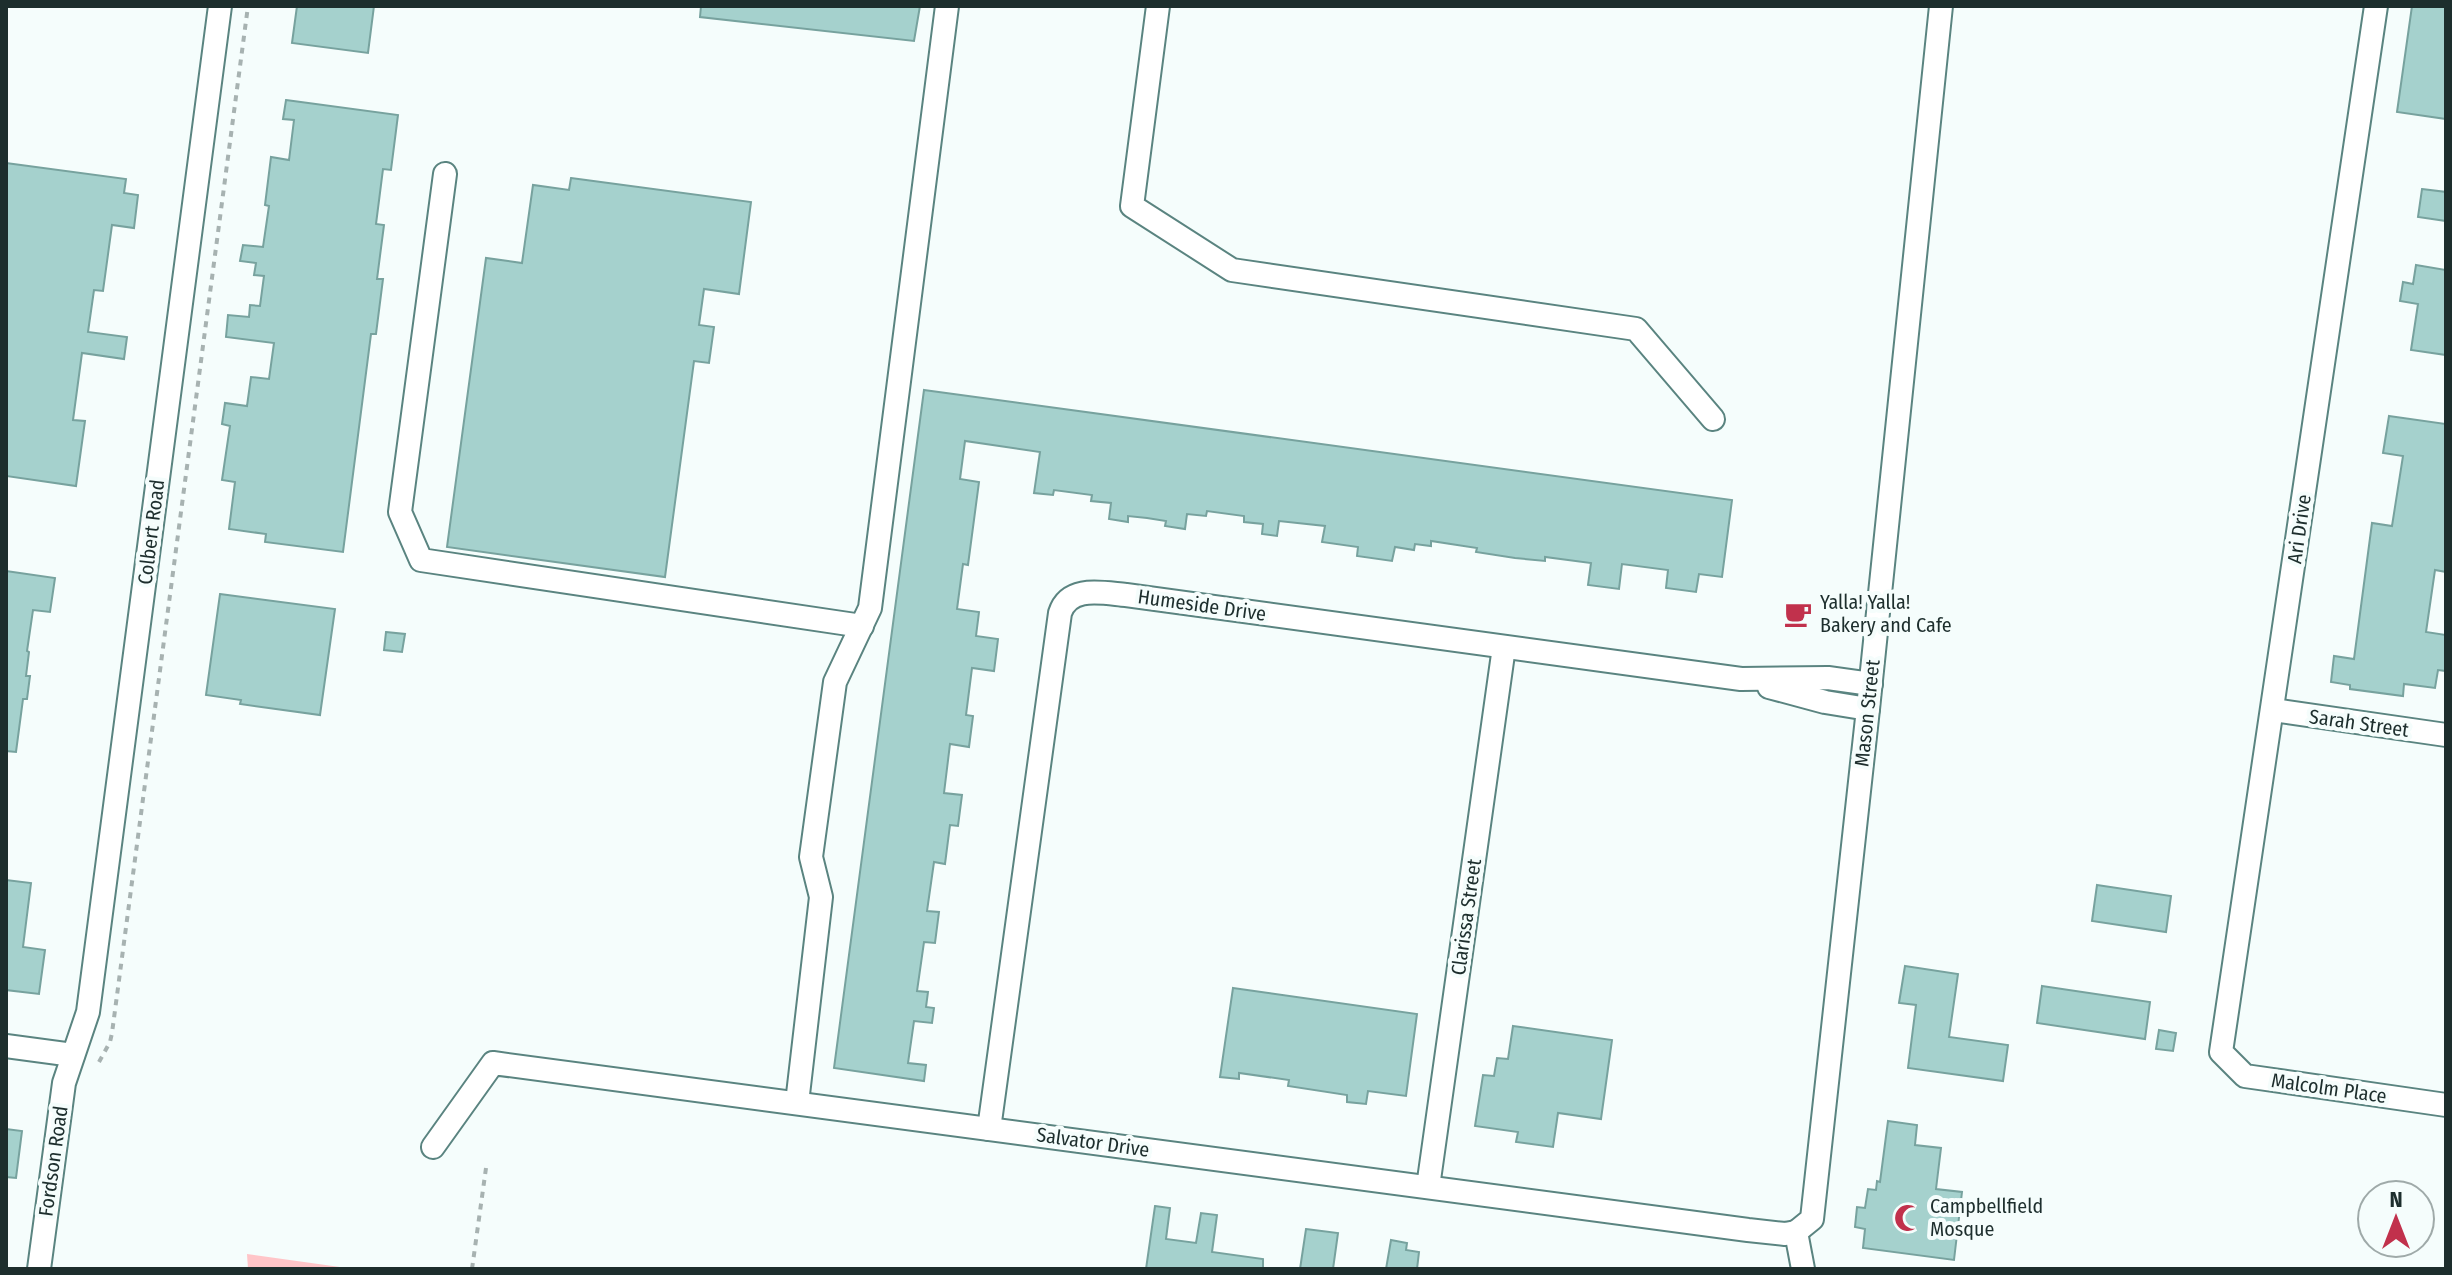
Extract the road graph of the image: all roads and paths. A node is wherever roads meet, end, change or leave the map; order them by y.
1 (220, 6) edge
2 (248, 6) edge
3 (947, 6) edge
4 (1158, 6) edge
5 (1941, 6) edge
6 (2376, 6) edge
7 (445, 174) dead end
8 (1713, 419) dead end
9 (862, 626) junction
10 (1504, 647) junction
11 (1741, 679) junction
12 (1871, 684) junction
13 (1868, 709) junction
14 (2273, 710) junction
15 (2446, 735) edge
16 (6, 1046) edge
17 (2221, 1052) joint
18 (73, 1055) junction
19 (99, 1062) dead end
20 (797, 1103) junction
21 (2446, 1105) edge
22 (989, 1129) junction
23 (433, 1147) dead end
24 (486, 1168) dead end
25 (1428, 1187) junction
26 (1796, 1232) junction
27 (39, 1269) edge
28 (472, 1269) edge
29 (1803, 1269) edge

1 - 18 street, Colbert Road
2 - 19 path
3 - 9 street
4 - 8 street
5 - 12 street, Mason Street
6 - 14 street, Ari Drive
7 - 9 street
9 - 20 street
10 - 11 street, Humeside Drive
10 - 22 street, Humeside Drive
10 - 25 street, Clarissa Street
11 - 12 street, Humeside Drive
11 - 13 street
12 - 13 street, Mason Street
13 - 26 street, Mason Street
14 - 15 street, Sarah Street
14 - 17 street, Ari Drive
16 - 18 street
17 - 21 street, Malcolm Place
18 - 27 street, Fordson Road
20 - 22 street, Salvator Drive
20 - 23 street, Salvator Drive
22 - 25 street, Salvator Drive
24 - 28 path
25 - 26 street, Salvator Drive
26 - 29 street

